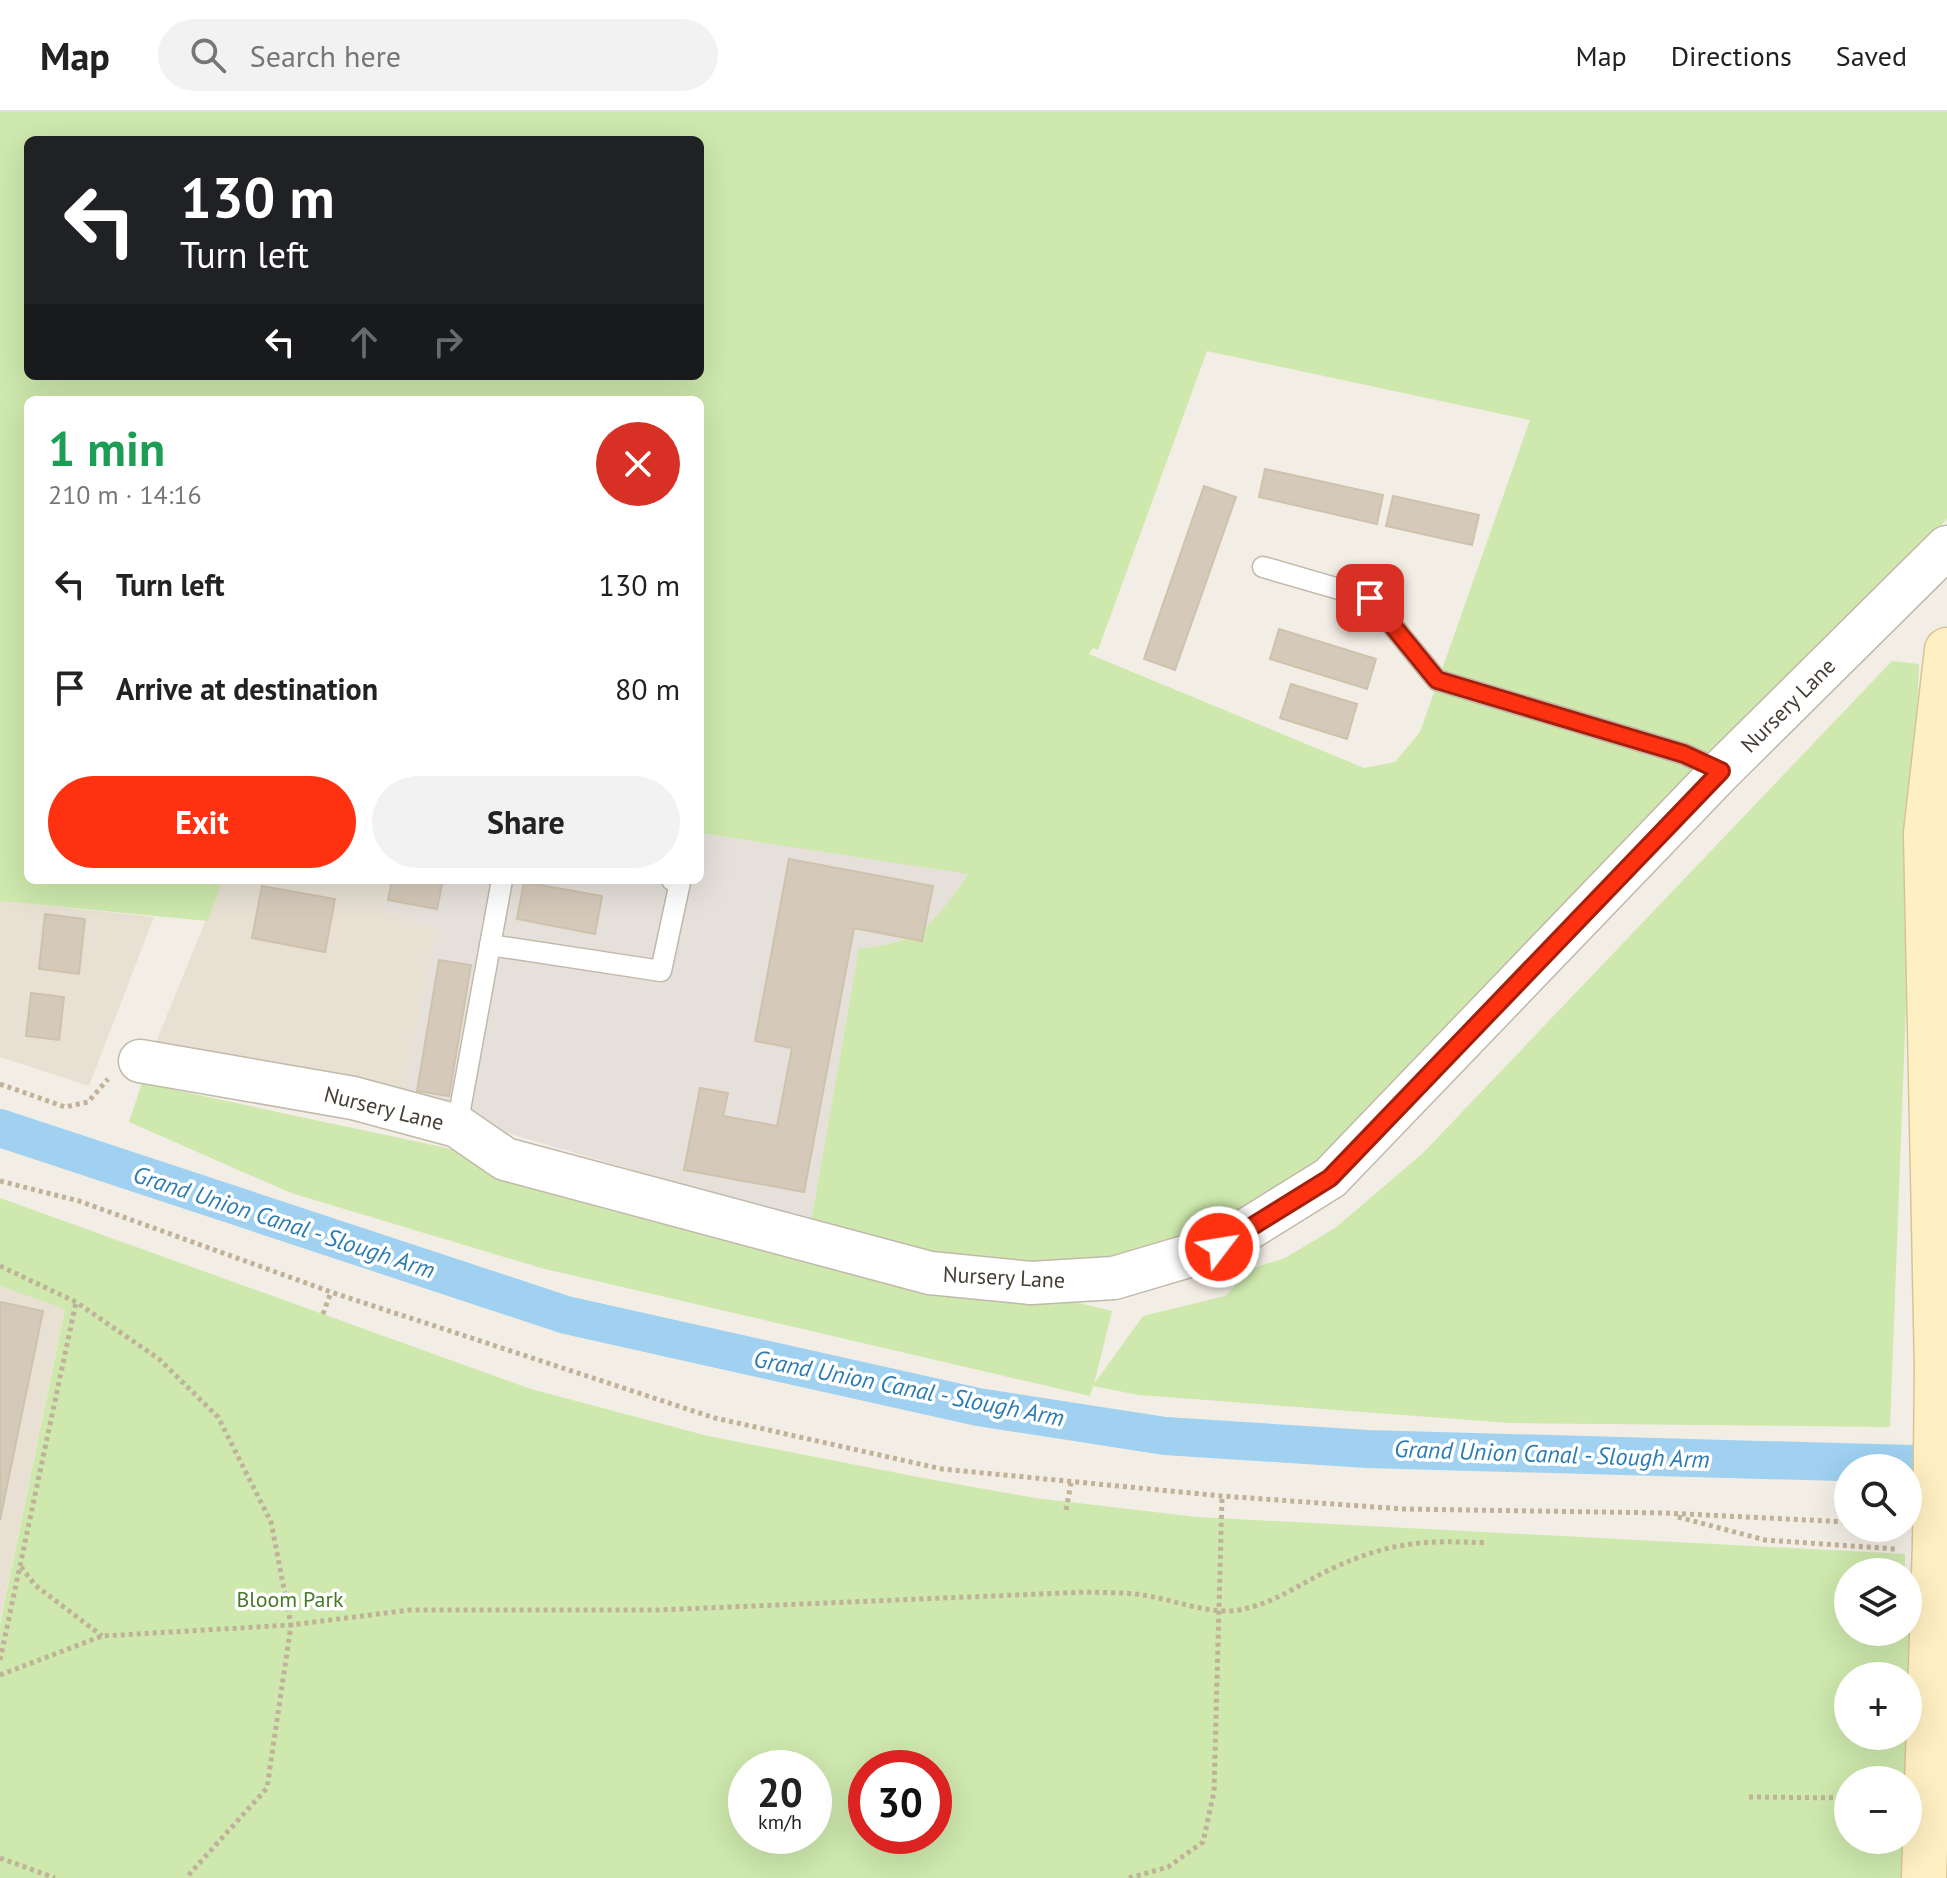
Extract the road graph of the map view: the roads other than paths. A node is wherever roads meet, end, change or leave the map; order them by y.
1 (1947, 547) edge
2 (1263, 567) dead end
3 (1947, 650) edge
4 (1721, 771) junction
5 (501, 884) edge
6 (680, 884) edge
7 (490, 945) junction
8 (140, 1061) road end
9 (457, 1126) junction
10 (1937, 1801) edge
11 (1924, 1878) edge

1 - 4 street, Nursery Lane
2 - 4 lane
3 - 10 street, bridge
4 - 9 street, Nursery Lane
5 - 7 lane
6 - 7 lane
7 - 9 lane
8 - 9 street, Nursery Lane
10 - 11 street

